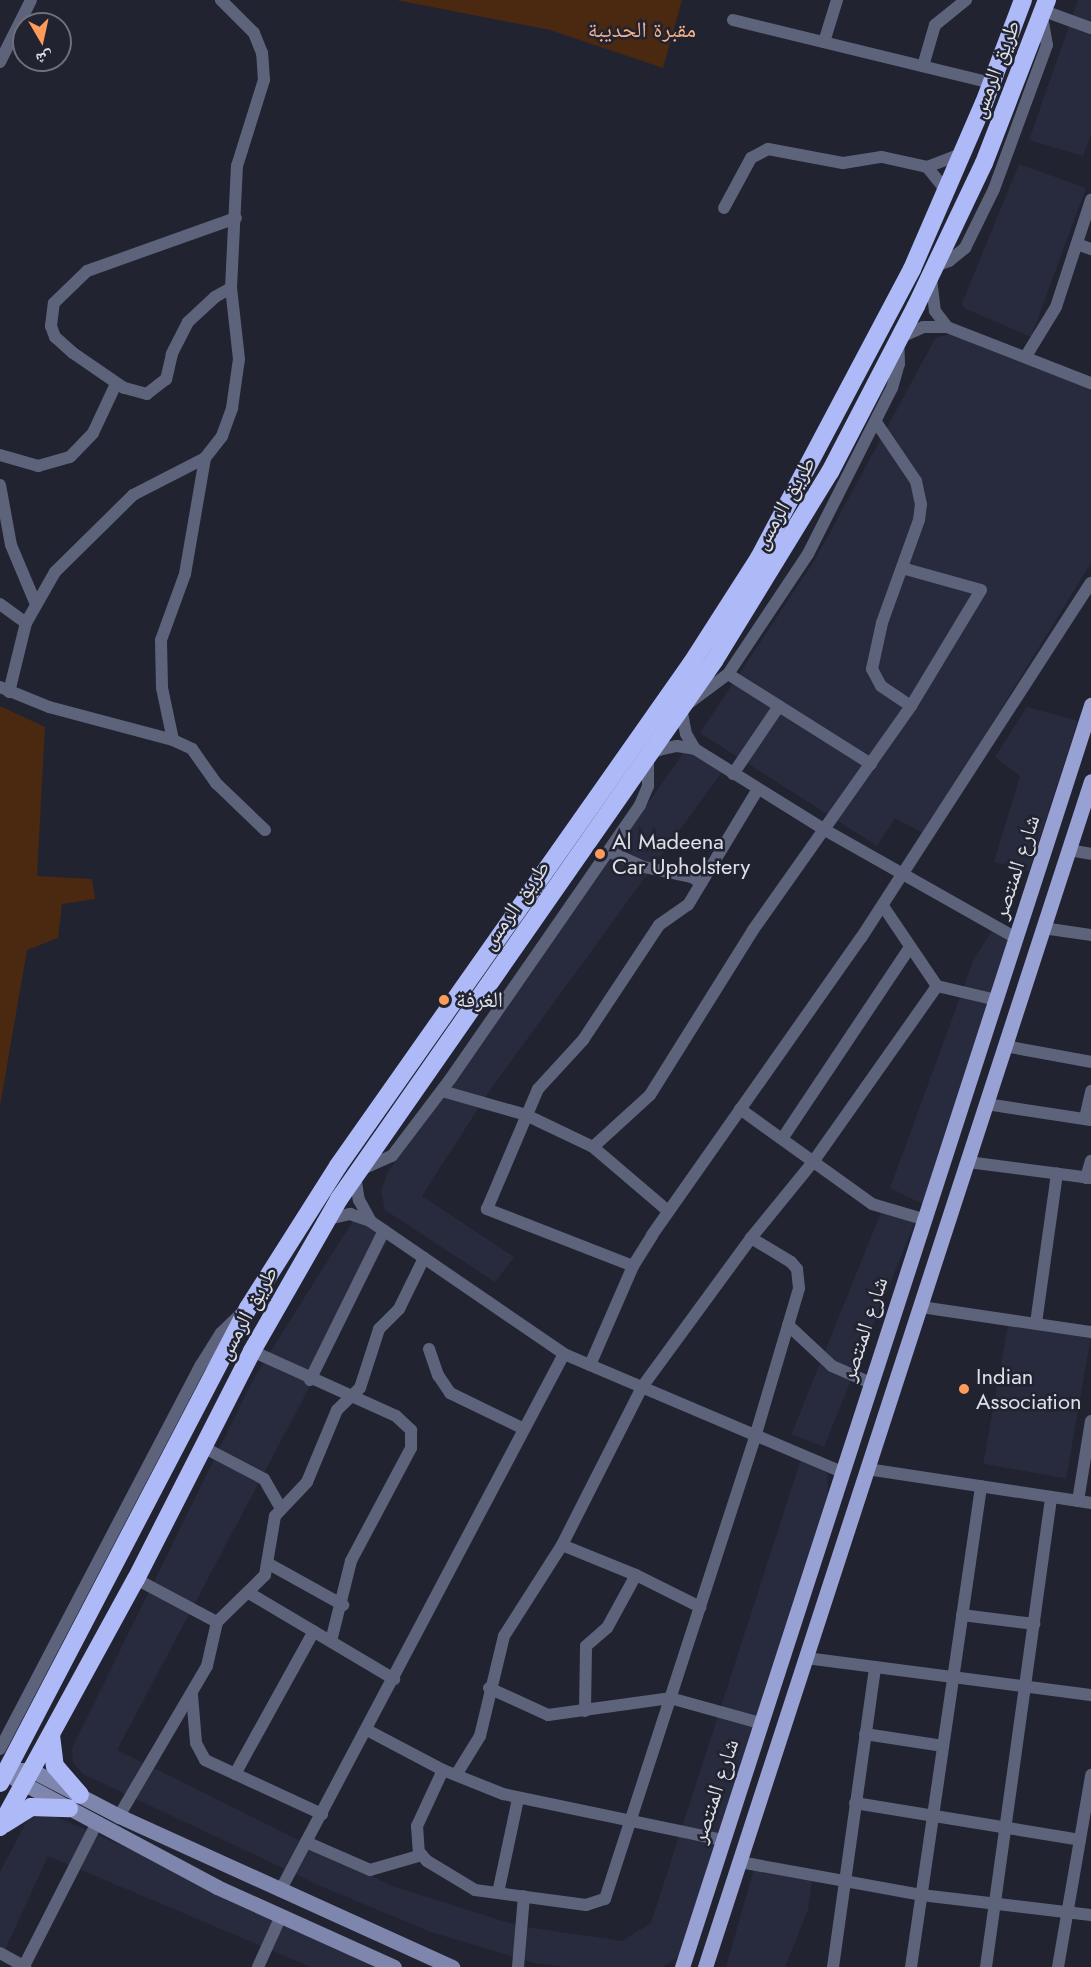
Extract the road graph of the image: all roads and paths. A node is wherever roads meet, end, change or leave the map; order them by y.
1 (31, 0) edge
2 (221, 0) edge
3 (837, 0) edge
4 (966, 0) edge
5 (1023, 0) edge
6 (1044, 9) edge
7 (734, 20) dead end
8 (1091, 27) edge
9 (824, 42) junction
10 (0, 62) edge
11 (923, 66) junction
12 (992, 83) junction
13 (963, 153) junction
14 (927, 167) junction
15 (947, 192) junction
16 (1091, 200) edge
17 (724, 208) dead end
18 (236, 218) junction
19 (1077, 244) junction
20 (1091, 249) edge
21 (933, 270) junction
22 (231, 288) junction
23 (947, 327) junction
24 (899, 339) junction
25 (1026, 356) junction
26 (1091, 383) edge
27 (116, 384) junction
28 (876, 422) junction
29 (0, 455) edge
30 (205, 458) junction
31 (0, 485) edge
32 (902, 568) junction
33 (1091, 583) edge
34 (35, 602) junction
35 (0, 603) edge
36 (26, 623) junction
37 (728, 674) junction
38 (5, 690) edge
39 (1091, 705) edge
40 (778, 706) junction
41 (911, 706) junction
42 (681, 709) junction
43 (173, 740) junction
44 (695, 749) junction
45 (648, 754) junction
46 (871, 764) junction
47 (733, 774) junction
48 (1091, 781) edge
49 (758, 789) junction
50 (265, 830) dead end
51 (825, 830) junction
52 (1069, 850) junction
53 (608, 851) junction
54 (1091, 854) edge
55 (903, 876) junction
56 (701, 883) junction
57 (883, 906) junction
58 (1043, 928) junction
59 (1091, 935) edge
60 (1016, 938) junction
61 (910, 947) junction
62 (937, 986) junction
63 (996, 1000) junction
64 (1005, 1046) junction
65 (1091, 1062) edge
66 (442, 1091) junction
67 (1091, 1091) edge
68 (986, 1104) junction
69 (740, 1110) junction
70 (526, 1115) junction
71 (1088, 1119) edge
72 (782, 1139) junction
73 (593, 1147) junction
74 (1091, 1161) edge
75 (813, 1162) junction
76 (968, 1162) junction
77 (358, 1173) junction
78 (1057, 1173) junction
79 (1089, 1178) edge
80 (668, 1211) junction
81 (328, 1219) junction
82 (923, 1219) junction
83 (370, 1221) junction
84 (384, 1230) junction
85 (751, 1238) junction
86 (424, 1257) junction
87 (633, 1266) junction
88 (921, 1307) junction
89 (248, 1308) junction
90 (1036, 1323) junction
91 (788, 1325) junction
92 (1091, 1332) edge
93 (429, 1349) dead end
94 (252, 1351) junction
95 (564, 1354) junction
96 (590, 1365) junction
97 (310, 1380) junction
98 (871, 1383) junction
99 (642, 1387) junction
100 (351, 1398) junction
101 (1091, 1421) edge
102 (524, 1429) junction
103 (755, 1437) junction
104 (203, 1447) junction
105 (867, 1469) junction
106 (842, 1472) junction
107 (981, 1486) junction
108 (1051, 1497) junction
109 (1084, 1502) edge
110 (280, 1508) junction
111 (562, 1545) junction
112 (269, 1564) junction
113 (636, 1575) junction
114 (136, 1579) junction
115 (249, 1593) junction
116 (343, 1605) junction
117 (700, 1607) junction
118 (962, 1615) junction
119 (218, 1622) junction
120 (1034, 1624) junction
121 (314, 1631) junction
122 (331, 1641) junction
123 (806, 1658) junction
124 (875, 1667) junction
125 (953, 1677) junction
126 (394, 1678) junction
127 (1025, 1687) junction
128 (489, 1688) junction
129 (192, 1695) junction
130 (1091, 1695) edge
131 (670, 1698) junction
132 (585, 1710) junction
133 (760, 1723) junction
134 (367, 1730) junction
135 (51, 1734) junction
136 (865, 1734) junction
137 (943, 1746) junction
138 (0, 1749) edge
139 (443, 1770) junction
140 (236, 1774) junction
141 (456, 1775) junction
142 (1091, 1775) edge
143 (13, 1776) edge
144 (518, 1799) junction
145 (74, 1802) junction
146 (855, 1803) junction
147 (322, 1814) junction
148 (119, 1816) junction
149 (933, 1817) junction
150 (98, 1823) junction
151 (631, 1824) junction
152 (0, 1827) edge
153 (1006, 1828) junction
154 (723, 1840) junction
155 (1080, 1840) junction
156 (306, 1842) junction
157 (422, 1855) junction
158 (740, 1862) junction
159 (844, 1880) junction
160 (217, 1887) junction
161 (280, 1891) junction
162 (498, 1893) junction
163 (921, 1894) junction
164 (524, 1896) junction
165 (995, 1905) junction
166 (1066, 1912) junction
167 (1091, 1915) edge
168 (281, 1916) junction
169 (0, 1953) edge
170 (372, 1962) edge
171 (680, 1964) edge
172 (706, 1966) edge
173 (24, 1967) edge
174 (258, 1967) edge
175 (394, 1967) edge
176 (452, 1967) edge
177 (518, 1967) edge
178 (833, 1967) edge
179 (911, 1967) edge
180 (986, 1967) edge
181 (1058, 1967) edge

1 - 10 street
2 - 18 street
3 - 9 street
4 - 11 street
5 - 12 highway, طريق الرمس
6 - 8 street
6 - 21 highway, طريق الرمس
7 - 9 street
9 - 11 street
11 - 12 street
12 - 13 highway, طريق الرمس
13 - 14 street
13 - 15 highway, طريق الرمس
14 - 15 street
14 - 17 street
15 - 89 highway, طريق الرمس
16 - 19 street
18 - 22 street
18 - 27 street
19 - 20 street
19 - 25 street
21 - 23 street
21 - 24 highway, طريق الرمس
22 - 27 street
22 - 30 street
23 - 24 street
23 - 25 street
24 - 28 street
24 - 42 highway, طريق الرمس
25 - 26 street
27 - 29 street
28 - 32 street
28 - 37 street
30 - 34 street
30 - 43 street
31 - 34 street
32 - 41 street
32 - 41 street
33 - 55 street
34 - 36 street
35 - 36 street
36 - 38 street
37 - 40 street
37 - 42 street
38 - 43 street
39 - 60 main road, شارع المنتصر
40 - 46 street
40 - 47 street
41 - 46 street
42 - 44 street
42 - 45 highway, طريق الرمس
43 - 50 street
44 - 45 street
44 - 47 street
45 - 53 street
45 - 77 highway, طريق الرمس
46 - 51 street
47 - 49 street
48 - 52 main road, شارع المنتصر
49 - 51 street
49 - 56 street
51 - 55 street
51 - 73 street
52 - 54 street
52 - 58 main road, شارع المنتصر
53 - 56 street
53 - 66 street
55 - 57 street
55 - 60 street
56 - 70 street
57 - 61 street
57 - 69 street
58 - 59 street
58 - 64 main road, شارع المنتصر
60 - 63 main road, شارع المنتصر
61 - 62 street
61 - 72 street
62 - 63 street
62 - 75 street
63 - 82 main road, شارع المنتصر
64 - 65 street
64 - 68 main road, شارع المنتصر
66 - 70 street
66 - 77 street
67 - 71 street
68 - 71 street
68 - 76 main road, شارع المنتصر
69 - 72 street
69 - 80 street
70 - 73 street
70 - 87 street
72 - 75 street
73 - 80 street
74 - 79 street
75 - 82 street
75 - 85 street
76 - 78 street
76 - 88 main road, شارع المنتصر
77 - 81 highway, طريق الرمس
77 - 83 street
78 - 79 street
78 - 90 street
80 - 87 street
81 - 83 street
81 - 94 highway, طريق الرمس
82 - 98 main road, شارع المنتصر
83 - 84 street
84 - 86 street
84 - 97 street
85 - 91 street
85 - 99 street
86 - 95 street
86 - 100 street
87 - 96 street
88 - 90 street
88 - 105 main road, شارع المنتصر
89 - 138 street
89 - 143 highway, طريق الرمس
90 - 92 street
91 - 98 street
91 - 103 street
93 - 102 street
94 - 97 street
94 - 104 highway, طريق الرمس
95 - 96 street
95 - 102 street
96 - 99 street
97 - 100 street
98 - 106 main road, شارع المنتصر
99 - 103 street
99 - 111 street
100 - 110 street
100 - 116 street
101 - 109 street
102 - 126 street
103 - 106 street
103 - 117 street
104 - 110 street
104 - 114 highway, طريق الرمس
105 - 107 street
105 - 123 main road, شارع المنتصر
106 - 133 main road, شارع المنتصر
107 - 108 street
107 - 118 street
108 - 109 street
108 - 120 street
110 - 112 street
111 - 113 street
111 - 128 street
112 - 115 street
112 - 116 street
113 - 117 street
113 - 132 street
114 - 119 street
114 - 135 highway, طريق الرمس
115 - 119 street
115 - 121 street
116 - 122 street
117 - 131 street
118 - 120 street
118 - 125 street
119 - 129 street
120 - 127 street
121 - 122 street
121 - 140 street
122 - 126 street
123 - 124 street
123 - 158 main road, شارع المنتصر
124 - 125 street
124 - 136 street
125 - 127 street
125 - 137 street
126 - 134 street
127 - 130 street
127 - 153 street
128 - 132 street
128 - 141 street
129 - 140 street
129 - 148 street
131 - 132 street
131 - 133 street
131 - 151 street
133 - 154 main road, شارع المنتصر
134 - 139 street
134 - 147 street
135 - 143 highway, طريق الرمس
135 - 145 highway
136 - 137 street
136 - 146 street
137 - 149 street
139 - 141 street
139 - 157 street
140 - 147 street
141 - 144 street
142 - 155 street
143 - 145 main road
143 - 152 highway, طريق الرمس
144 - 151 street
144 - 162 street
145 - 148 main road
145 - 150 main road
145 - 152 highway
146 - 149 street
146 - 159 street
147 - 156 street
148 - 161 main road
149 - 153 street
149 - 163 street
150 - 160 main road
150 - 173 street
151 - 154 street
151 - 164 street
153 - 155 street
153 - 165 street
154 - 171 main road, شارع المنتصر
155 - 166 street
156 - 157 street
156 - 161 street
157 - 162 street
158 - 159 street
158 - 172 main road, شارع المنتصر
159 - 163 street
159 - 178 street
160 - 161 main road
160 - 168 main road
161 - 176 main road
162 - 164 street
163 - 165 street
163 - 179 street
164 - 177 street
165 - 166 street
165 - 180 street
166 - 167 street
166 - 181 street
168 - 170 main road
168 - 174 street
169 - 173 street
170 - 175 main road

